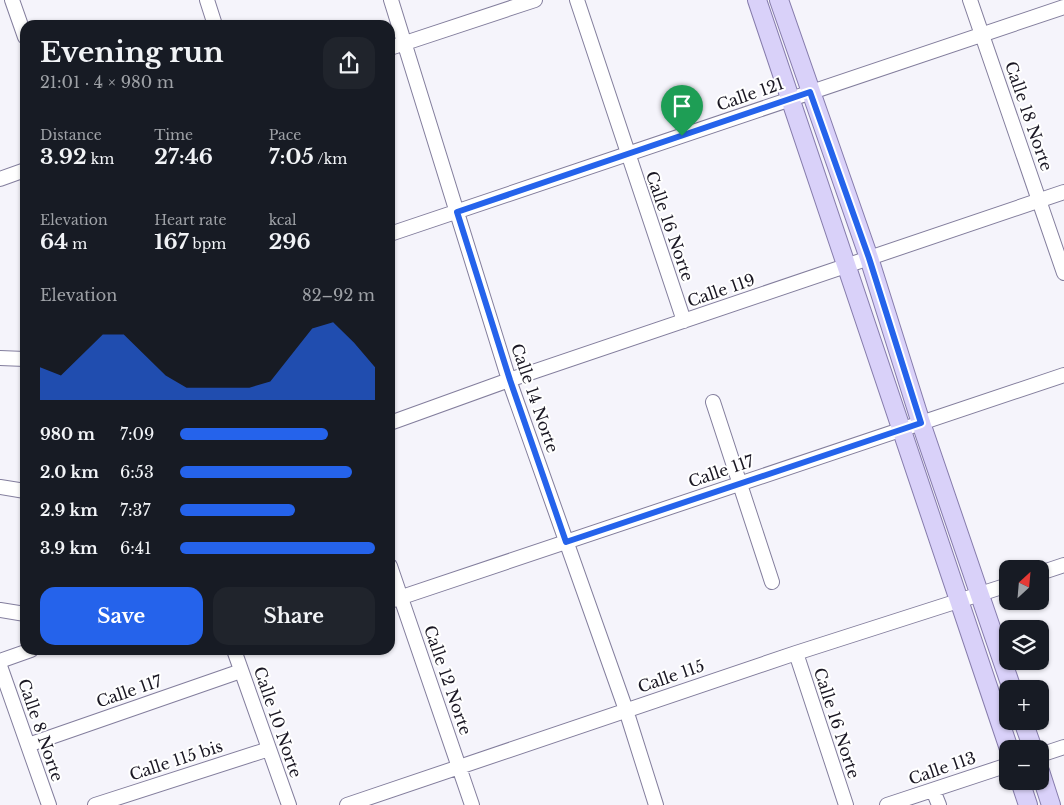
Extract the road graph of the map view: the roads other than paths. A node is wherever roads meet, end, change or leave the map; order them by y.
1 (12, 0) edge
2 (207, 0) edge
3 (390, 0) edge
4 (535, 0) edge
5 (577, 0) edge
6 (757, 0) edge
7 (779, 0) edge
8 (970, 0) edge
9 (1064, 7) edge
10 (213, 20) edge
11 (20, 23) edge
12 (982, 34) junction
13 (405, 43) junction
14 (395, 46) edge
15 (810, 92) junction
16 (791, 98) junction
17 (627, 154) junction
18 (20, 172) edge
19 (0, 179) edge
20 (1064, 192) edge
21 (1040, 200) junction
22 (457, 212) junction
23 (395, 232) edge
24 (869, 258) junction
25 (848, 265) junction
26 (1064, 273) edge
27 (684, 321) junction
28 (0, 358) edge
29 (20, 359) edge
30 (1064, 375) edge
31 (510, 380) junction
32 (714, 402) dead end
33 (395, 421) edge
34 (921, 423) junction
35 (900, 430) junction
36 (739, 484) junction
37 (0, 487) edge
38 (20, 490) edge
39 (566, 542) junction
40 (1064, 565) edge
41 (1049, 571) edge
42 (772, 582) dead end
43 (999, 588) edge
44 (979, 594) junction
45 (395, 599) edge
46 (958, 602) junction
47 (0, 610) edge
48 (20, 613) edge
49 (796, 653) junction
50 (20, 654) edge
51 (239, 655) edge
52 (0, 661) edge
53 (0, 666) edge
54 (241, 671) junction
55 (1009, 680) edge
56 (626, 710) junction
57 (1006, 740) edge
58 (28, 745) junction
59 (1064, 747) edge
60 (269, 749) junction
61 (1049, 752) edge
62 (460, 766) junction
63 (999, 768) edge
64 (933, 790) junction
65 (1023, 790) edge
66 (1046, 790) edge
67 (49, 805) edge
68 (95, 805) edge
69 (289, 805) edge
70 (347, 805) edge
71 (472, 805) edge
72 (656, 805) edge
73 (846, 805) edge
74 (887, 805) edge
75 (939, 805) edge
76 (1028, 805) edge
77 (1051, 805) edge

1 - 11 street
2 - 10 street
3 - 13 street, Calle 14 Norte
4 - 13 street
5 - 17 street, Calle 16 Norte
6 - 16 main road
7 - 15 main road
8 - 12 street, Calle 18 Norte
9 - 12 street, Calle 121
12 - 15 street, Calle 121
12 - 21 street, Calle 18 Norte
13 - 14 street
13 - 22 street, Calle 14 Norte
15 - 16 street, Calle 121
15 - 24 main road
16 - 17 street, Calle 121
16 - 25 main road
17 - 22 street, Calle 121
17 - 27 street, Calle 16 Norte
18 - 19 street
20 - 21 street, Calle 119
21 - 24 street, Calle 119
21 - 26 street, Calle 18 Norte
22 - 23 street, Calle 121
22 - 31 street, Calle 14 Norte
24 - 25 street, Calle 119
24 - 34 main road
25 - 27 street, Calle 119
25 - 35 main road
27 - 31 street, Calle 119
28 - 29 street
30 - 34 street, Calle 117
31 - 33 street, Calle 119
31 - 39 street, Calle 14 Norte
32 - 36 street
34 - 35 street, Calle 117
34 - 44 main road
35 - 36 street, Calle 117
35 - 46 main road
36 - 39 street, Calle 117
36 - 42 street
37 - 38 street
39 - 45 street, Calle 117
39 - 56 street, Calle 14 Norte
40 - 41 street
43 - 44 street, Calle 115
44 - 46 street, Calle 115
44 - 55 main road
45 - 62 street, Calle 12 Norte
46 - 49 street, Calle 115
46 - 57 main road
47 - 48 street
49 - 56 street, Calle 115
49 - 73 street, Calle 16 Norte
50 - 52 street
51 - 54 street, Calle 10 Norte
53 - 58 street, Calle 8 Norte
54 - 58 street, Calle 117
54 - 60 street, Calle 10 Norte
56 - 62 street, Calle 115
56 - 72 street, Calle 14 Norte
58 - 67 street, Calle 8 Norte
59 - 61 street
60 - 68 street, Calle 115 bis
60 - 69 street, Calle 10 Norte
62 - 70 street, Calle 115
62 - 71 street, Calle 12 Norte
63 - 64 street, Calle 113
64 - 74 street, Calle 113
64 - 75 street
65 - 76 main road
66 - 77 main road

